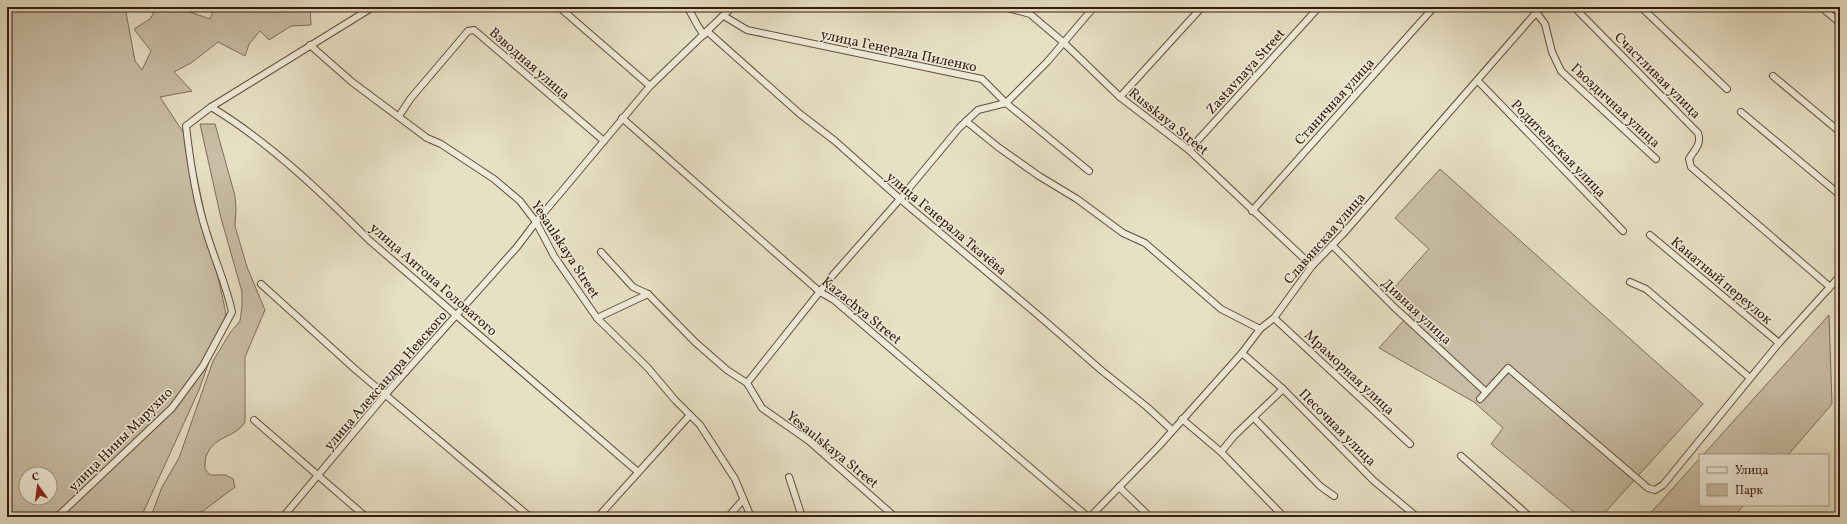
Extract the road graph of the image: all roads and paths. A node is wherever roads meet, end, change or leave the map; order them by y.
1 (373, 7) edge
2 (559, 7) edge
3 (687, 7) edge
4 (732, 7) edge
5 (1004, 7) edge
6 (1094, 7) edge
7 (1202, 7) edge
8 (1319, 7) edge
9 (1434, 7) edge
10 (1541, 7) edge
11 (1574, 7) edge
12 (1641, 7) edge
13 (1821, 7) edge
14 (1536, 9) edge
15 (724, 16) junction
16 (1840, 23) edge
17 (706, 33) junction
18 (1063, 42) junction
19 (310, 45) junction
20 (1773, 76) dead end
21 (1478, 81) junction
22 (650, 86) junction
23 (1727, 89) dead end
24 (1120, 97) junction
25 (1006, 103) junction
26 (211, 107) junction
27 (1741, 112) dead end
28 (399, 116) junction
29 (622, 118) junction
30 (966, 120) junction
31 (1840, 132) edge
32 (604, 141) junction
33 (1189, 150) junction
34 (1656, 159) dead end
35 (1089, 171) dead end
36 (1840, 195) edge
37 (900, 199) junction
38 (1252, 210) junction
39 (536, 222) junction
40 (1623, 231) dead end
41 (1650, 235) dead end
42 (1332, 245) junction
43 (601, 252) dead end
44 (1312, 266) junction
45 (1840, 276) edge
46 (1630, 282) dead end
47 (261, 284) dead end
48 (1830, 287) junction
49 (820, 292) junction
50 (648, 294) junction
51 (457, 314) junction
52 (597, 318) junction
53 (1274, 318) junction
54 (1260, 329) junction
55 (1779, 343) junction
56 (1242, 353) junction
57 (1750, 378) junction
58 (747, 383) junction
59 (1284, 389) junction
60 (1486, 392) junction
61 (385, 395) junction
62 (1480, 399) dead end
63 (690, 414) junction
64 (1254, 418) junction
65 (1182, 419) junction
66 (254, 420) dead end
67 (1172, 430) junction
68 (1410, 444) dead end
69 (1221, 452) junction
70 (1461, 456) dead end
71 (638, 472) junction
72 (318, 476) junction
73 (789, 477) dead end
74 (1119, 487) junction
75 (1334, 496) dead end
76 (743, 500) junction
77 (57, 517) edge
78 (283, 517) edge
79 (366, 517) edge
80 (530, 517) edge
81 (598, 517) edge
82 (728, 517) edge
83 (751, 517) edge
84 (802, 517) edge
85 (895, 517) edge
86 (1089, 517) edge
87 (1150, 517) edge
88 (1284, 517) edge
89 (1417, 517) edge
90 (1530, 517) edge

1 - 19 street
2 - 22 street
3 - 17 street, улица Генерала Ткачёва
4 - 15 street, улица Александра Невского
5 - 18 street, Russkaya Street
6 - 18 street
7 - 24 street
8 - 33 street, Zastavnaya Street
9 - 38 street, Станичная улица
10 - 14 street, Славянская улица
11 - 48 street, Счастливая улица
12 - 23 street
13 - 16 street
14 - 21 street, Славянская улица
14 - 34 street, Гвоздичная улица
15 - 17 street, улица Александра Невского
15 - 25 street, улица Генерала Пиленко
17 - 22 street, улица Александра Невского
17 - 37 street, улица Генерала Ткачёва
18 - 24 street, Russkaya Street
18 - 25 street
19 - 26 street
19 - 28 street, Yesaulskaya Street
20 - 31 street
21 - 40 street, Родительская улица
21 - 42 street, Славянская улица
22 - 29 street, улица Александра Невского
24 - 33 street, Russkaya Street
25 - 30 street
25 - 35 street, улица Генерала Пиленко
26 - 51 street, улица Антона Головатого
26 - 77 street, улица Нины Марухно
27 - 36 street
28 - 32 street, Взводная улица
28 - 39 street, Yesaulskaya Street
29 - 32 street, улица Александра Невского
29 - 49 street, Kazachya Street
30 - 37 street
30 - 54 street
32 - 39 street, улица Александра Невского
33 - 38 street, Russkaya Street
37 - 49 street
37 - 67 street, улица Генерала Ткачёва
38 - 44 street, Russkaya Street
39 - 51 street, улица Александра Невского
39 - 52 street, Yesaulskaya Street
41 - 55 street, Канатный переулок
42 - 44 street, Славянская улица
42 - 60 street, Дивная улица
43 - 50 street, Yesaulskaya Street
44 - 53 street, Славянская улица
45 - 48 street
46 - 57 street
47 - 61 street
48 - 55 street
49 - 58 street
49 - 86 street, Kazachya Street
50 - 52 street
50 - 58 street, Yesaulskaya Street
51 - 61 street, улица Александра Невского
51 - 71 street, улица Антона Головатого
52 - 63 street, Yesaulskaya Street
53 - 54 street, Славянская улица
53 - 68 street, Мраморная улица
54 - 56 street, Славянская улица
55 - 57 street
56 - 59 street, Песочная улица
56 - 65 street, Славянская улица
57 - 60 street
58 - 85 street, Yesaulskaya Street
59 - 64 street
59 - 89 street, Песочная улица
60 - 62 street
61 - 72 street, улица Александра Невского
61 - 80 street
63 - 71 street
63 - 76 street, Yesaulskaya Street
64 - 69 street
64 - 75 street
65 - 67 street, Славянская улица
65 - 69 street
66 - 72 street
67 - 74 street, Славянская улица
69 - 88 street
70 - 90 street
71 - 81 street
72 - 78 street, улица Александра Невского
72 - 79 street
73 - 84 street
74 - 86 street, Славянская улица
74 - 87 street
76 - 82 street
76 - 83 street, Yesaulskaya Street

